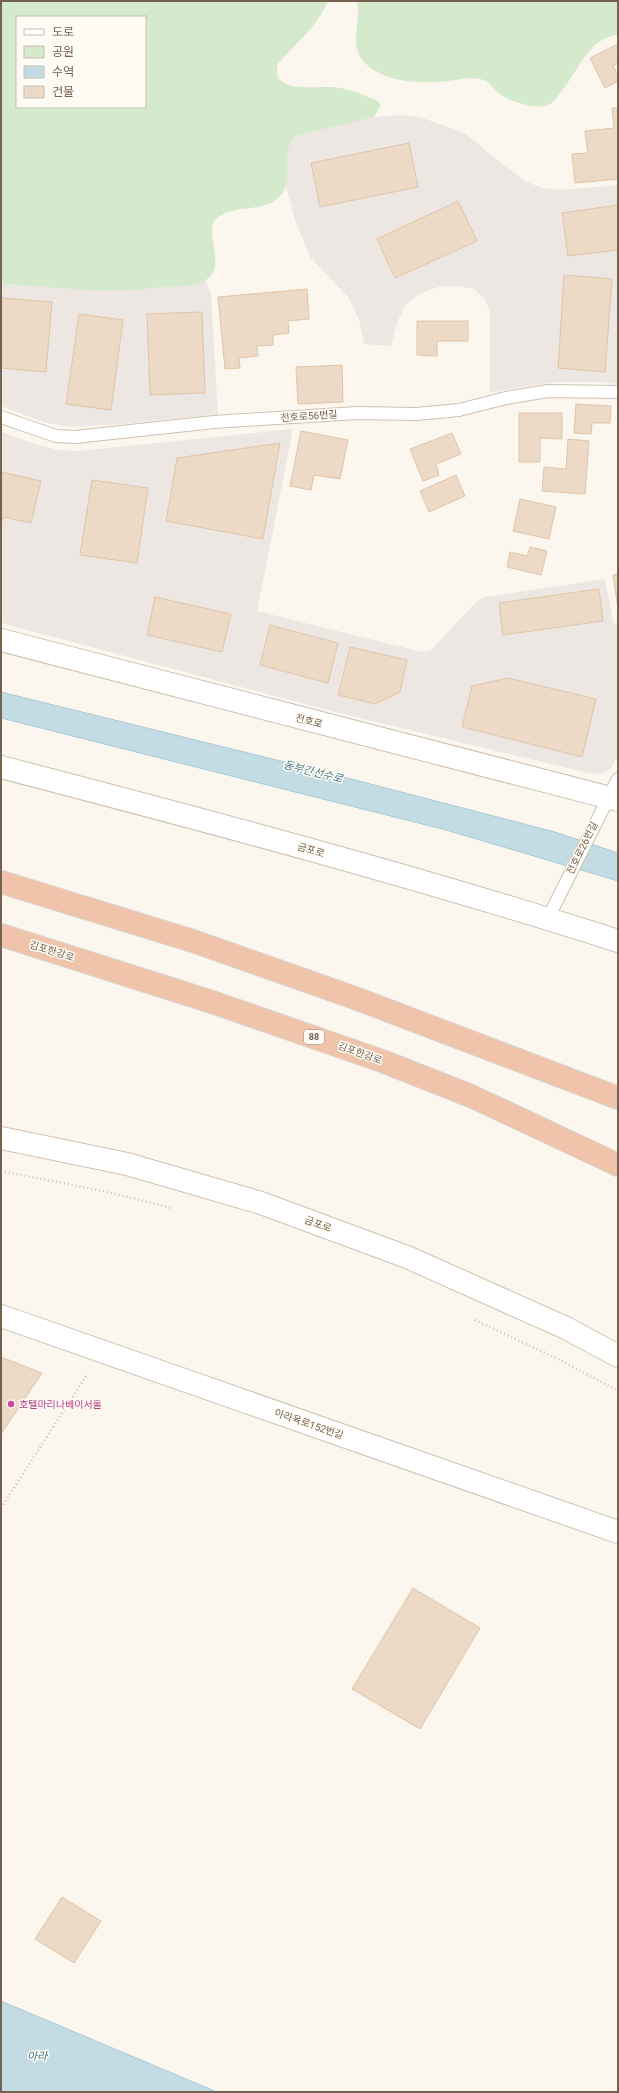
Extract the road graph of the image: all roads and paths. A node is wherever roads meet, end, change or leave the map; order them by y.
1 (618, 392) edge
2 (1, 417) edge
3 (1, 640) edge
4 (1, 767) edge
5 (611, 797) edge
6 (1, 882) edge
7 (548, 918) junction
8 (1, 935) edge
9 (618, 941) edge
10 (618, 1098) edge
11 (1, 1138) edge
12 (618, 1165) edge
13 (1, 1171) edge
14 (178, 1210) dead end
15 (1, 1316) edge
16 (474, 1320) dead end
17 (102, 1351) junction
18 (618, 1356) edge
19 (618, 1391) edge
20 (1, 1508) edge
21 (618, 1532) edge

1 - 2 lane, 전호로56번길
3 - 5 street, 전호로
4 - 7 street, 금포로
5 - 7 lane, 전호로26번길
6 - 10 highway
7 - 9 street, 금포로
8 - 12 highway, 김포한강로 / 88
11 - 18 street, 금포로
13 - 14 path
15 - 17 street, 아라육로152번길
16 - 19 path
17 - 20 path
17 - 21 street, 아라육로152번길

